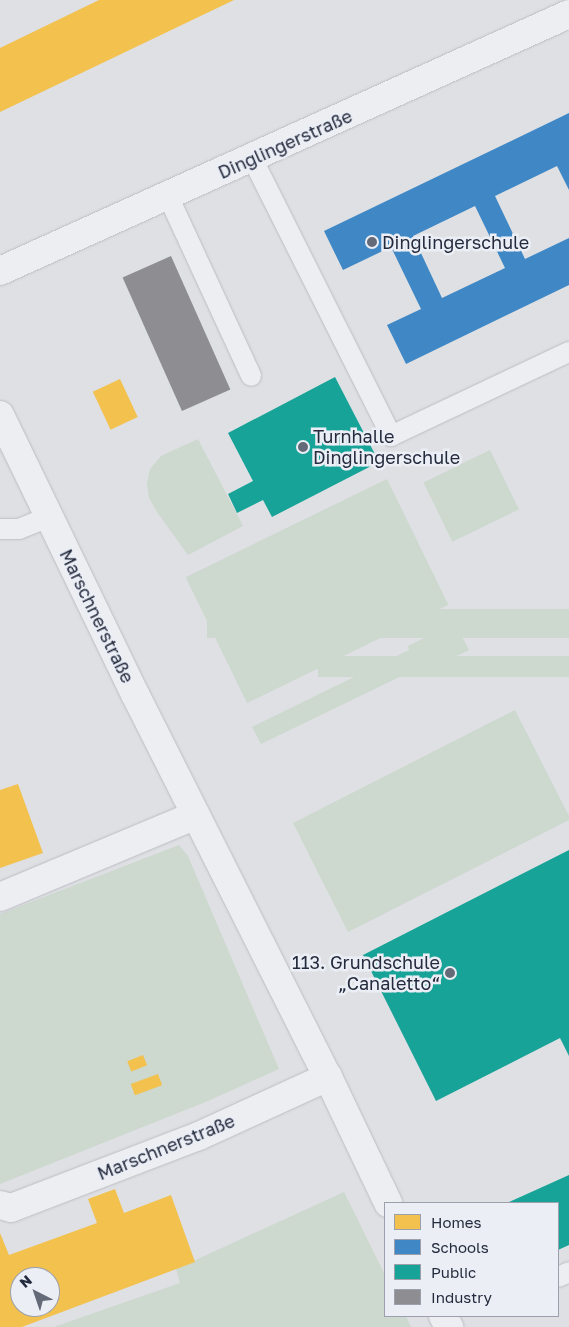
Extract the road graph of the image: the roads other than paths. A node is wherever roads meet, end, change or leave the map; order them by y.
1 (569, 14) edge
2 (252, 158) junction
3 (168, 196) junction
4 (0, 271) edge
5 (569, 352) edge
6 (251, 376) dead end
7 (0, 415) edge
8 (48, 517) junction
9 (0, 529) edge
10 (196, 815) junction
11 (0, 897) edge
12 (328, 1077) junction
13 (388, 1202) edge
14 (0, 1205) edge

1 - 2 street, Dinglingerstraße
2 - 3 street, Dinglingerstraße
2 - 5 lane
3 - 4 street, Dinglingerstraße
3 - 6 lane
7 - 8 street, Marschnerstraße
8 - 9 lane
8 - 10 street, Marschnerstraße
10 - 11 street
10 - 12 street, Marschnerstraße
12 - 13 street, Marschnerstraße
12 - 14 street, Marschnerstraße

